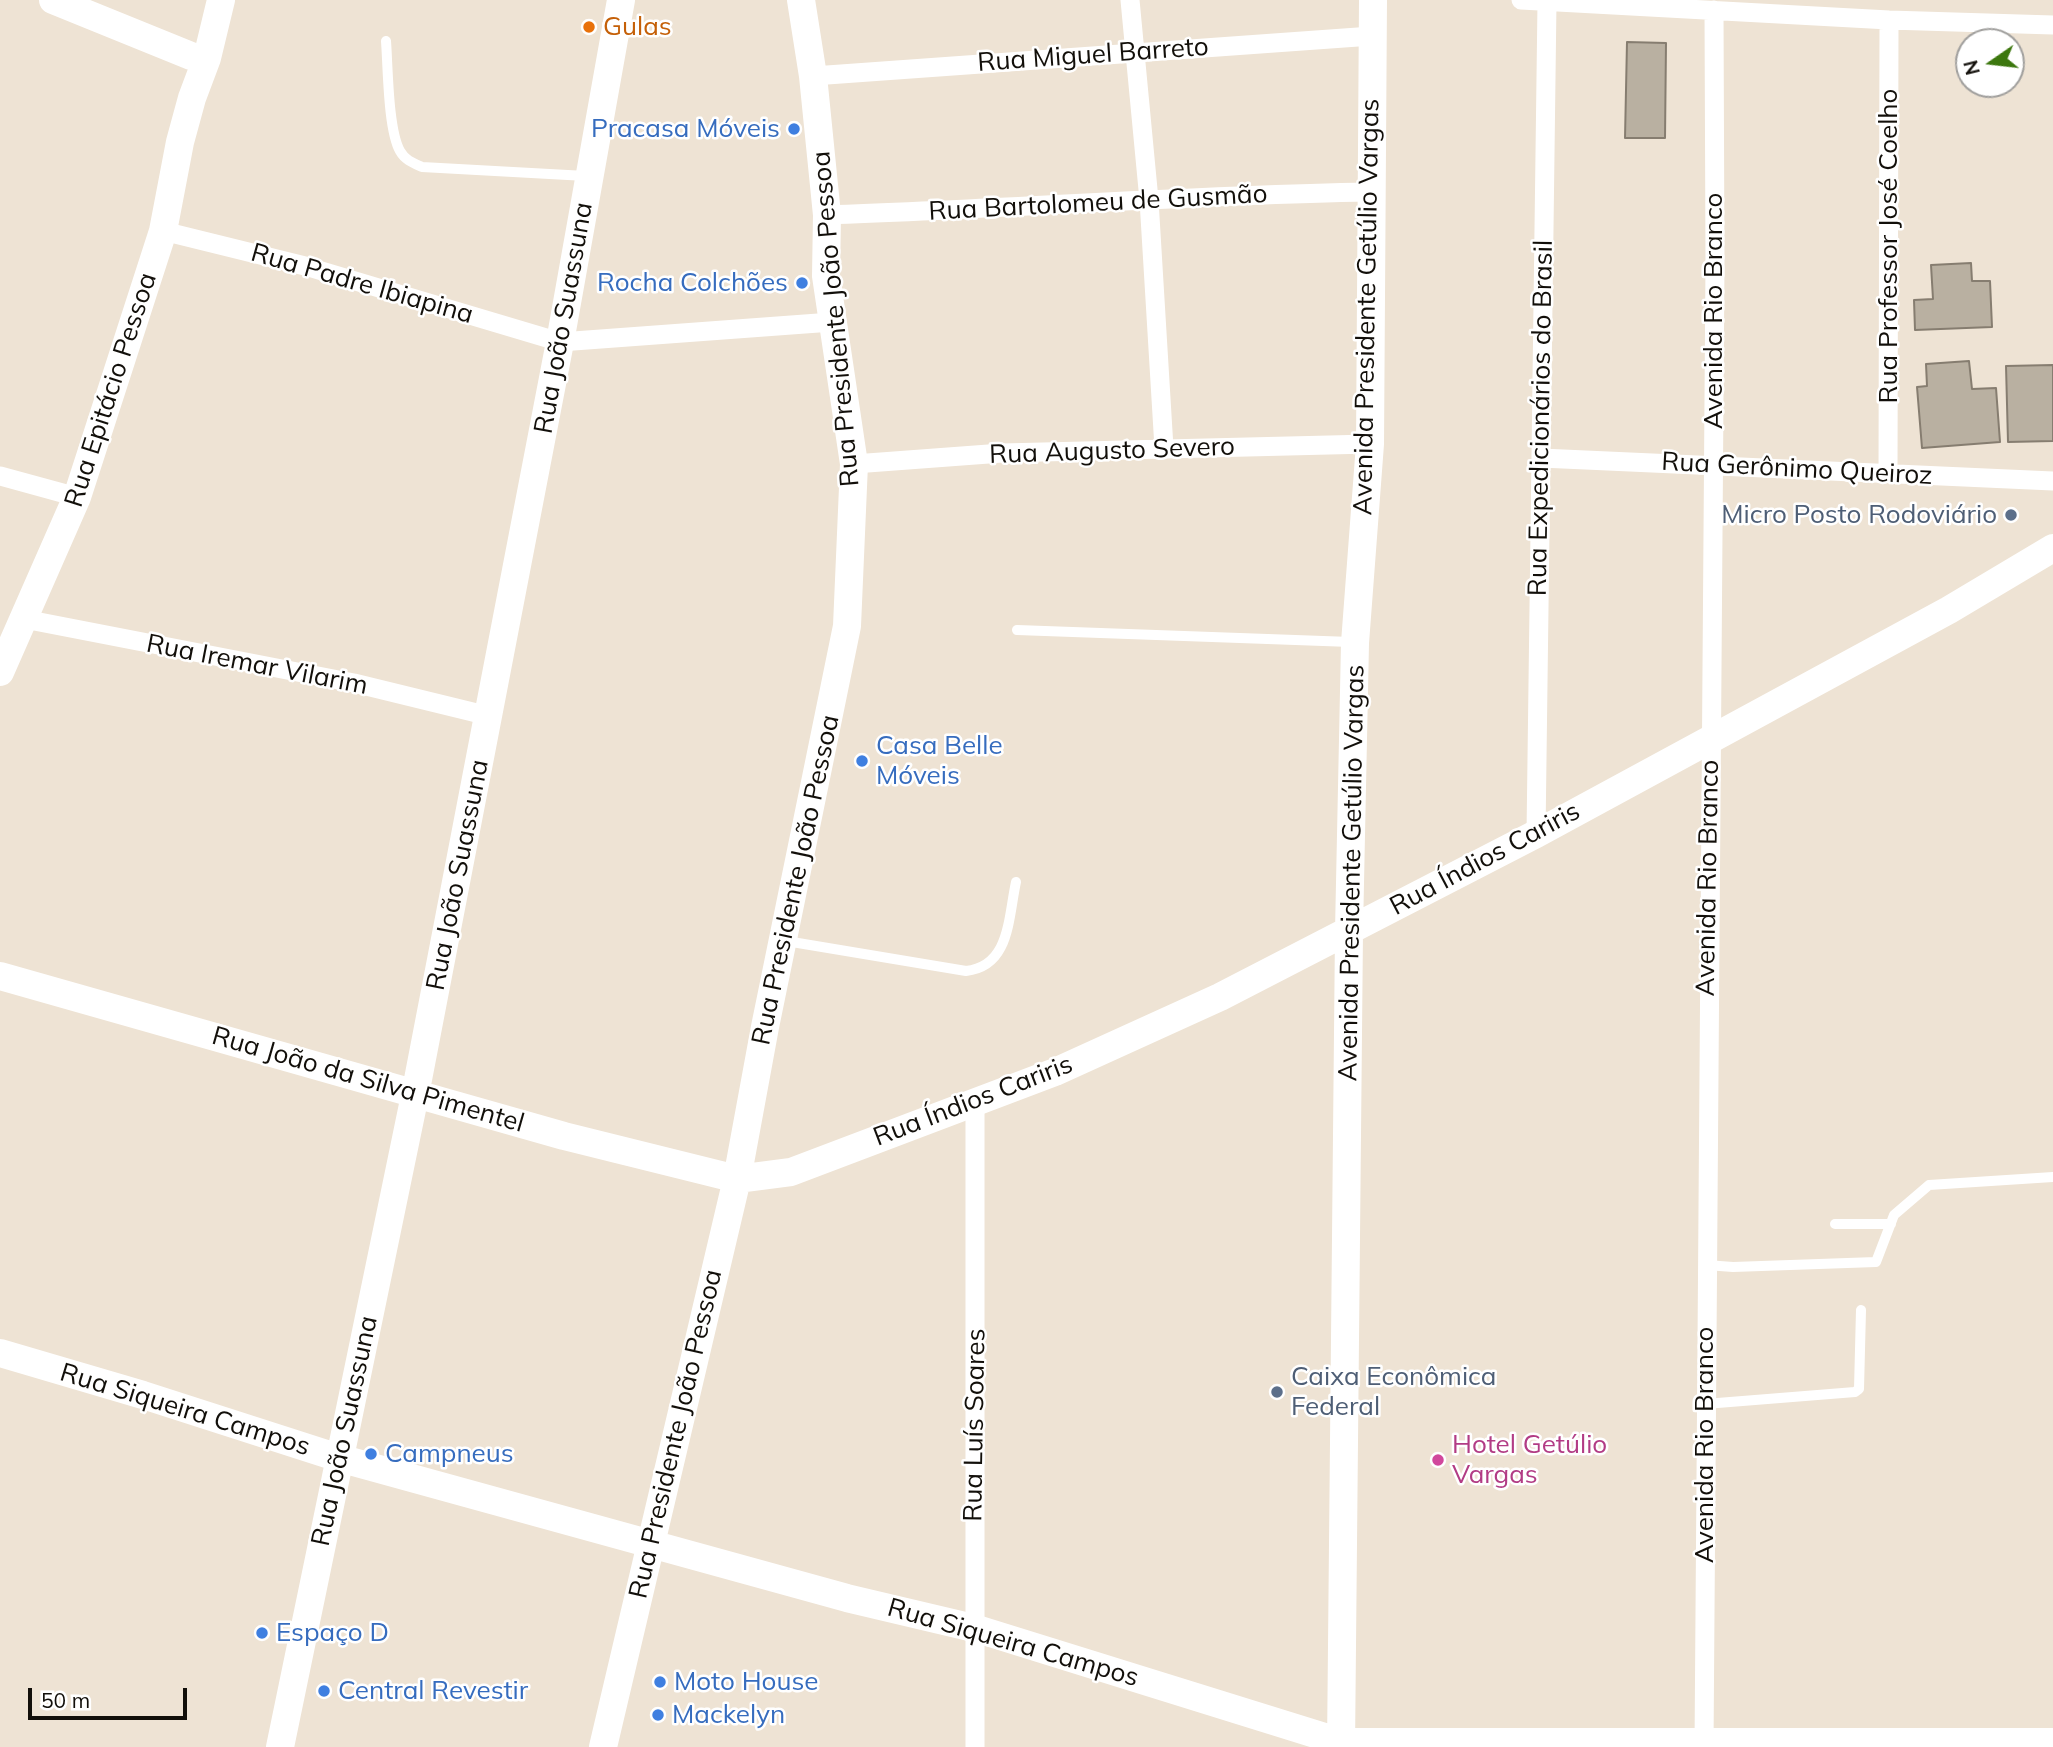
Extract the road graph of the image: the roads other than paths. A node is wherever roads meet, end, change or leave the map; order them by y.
1 (53, 0) edge
2 (202, 0) edge
3 (221, 0) edge
4 (621, 0) edge
5 (801, 0) edge
6 (1130, 0) edge
7 (1373, 0) edge
8 (1521, 0) edge
9 (1547, 2) junction
10 (1714, 10) junction
11 (1889, 20) junction
12 (2053, 25) edge
13 (1372, 36) junction
14 (386, 41) dead end
15 (1137, 51) junction
16 (199, 57) junction
17 (813, 76) junction
18 (590, 177) junction
19 (1370, 192) junction
20 (1149, 201) junction
21 (827, 215) junction
22 (163, 231) junction
23 (832, 321) junction
24 (560, 342) junction
25 (1370, 444) junction
26 (1164, 448) junction
27 (1541, 458) junction
28 (854, 464) junction
29 (1713, 465) junction
30 (1888, 472) junction
31 (0, 475) edge
32 (2053, 481) edge
33 (77, 497) junction
34 (2053, 548) edge
35 (24, 619) junction
36 (1017, 630) dead end
37 (1355, 643) junction
38 (0, 672) edge
39 (489, 716) junction
40 (1710, 739) junction
41 (1536, 834) junction
42 (1017, 882) dead end
43 (1349, 931) junction
44 (782, 940) junction
45 (0, 976) edge
46 (415, 1095) junction
47 (975, 1103) junction
48 (2053, 1177) edge
49 (737, 1179) junction
50 (1835, 1224) dead end
51 (1891, 1224) junction
52 (1706, 1265) junction
53 (1861, 1310) dead end
54 (0, 1353) edge
55 (1704, 1404) junction
56 (339, 1458) junction
57 (649, 1542) junction
58 (975, 1628) junction
59 (2053, 1742) edge
60 (1341, 1744) edge
61 (1781, 1744) edge
62 (1890, 1744) edge
63 (1704, 1745) edge
64 (280, 1747) edge
65 (603, 1747) edge
66 (975, 1747) edge

1 - 16 main road
2 - 16 main road
3 - 16 main road
4 - 18 main road, Rua João Suassuna
5 - 17 main road, Rua Presidente João Pessoa
6 - 15 street
7 - 13 main road, Avenida Presidente Getúlio Vargas
8 - 9 street
9 - 10 street
9 - 27 street, Rua Expedicionários do Brasil
10 - 11 street
10 - 29 street, Avenida Rio Branco
11 - 12 street
11 - 30 street, Rua Professor José Coelho
13 - 15 street, Rua Miguel Barreto
13 - 19 main road, Avenida Presidente Getúlio Vargas
14 - 18 lane
15 - 17 street, Rua Miguel Barreto
15 - 20 street
16 - 22 main road, Rua Epitácio Pessoa
17 - 21 main road, Rua Presidente João Pessoa
18 - 24 main road, Rua João Suassuna
19 - 20 street, Rua Bartolomeu de Gusmão
19 - 25 main road, Avenida Presidente Getúlio Vargas
20 - 21 street, Rua Bartolomeu de Gusmão
20 - 26 street
21 - 23 main road, Rua Presidente João Pessoa
22 - 24 street, Rua Padre Ibiapina
22 - 33 main road, Rua Epitácio Pessoa
23 - 24 street
23 - 28 main road, Rua Presidente João Pessoa
24 - 39 main road, Rua João Suassuna
25 - 26 street, Rua Augusto Severo
25 - 37 main road, Avenida Presidente Getúlio Vargas
26 - 28 street, Rua Augusto Severo
27 - 29 street, Rua Gerônimo Queiroz
27 - 41 street, Rua Expedicionários do Brasil
28 - 44 main road, Rua Presidente João Pessoa
29 - 30 street, Rua Gerônimo Queiroz
29 - 40 street, Avenida Rio Branco
30 - 32 street, Rua Gerônimo Queiroz
31 - 33 street
33 - 35 main road, Rua Epitácio Pessoa
34 - 40 main road, Rua Índios Cariris
35 - 38 main road, Rua Epitácio Pessoa
35 - 39 street, Rua Iremar Vilarim
36 - 37 lane
37 - 43 main road, Avenida Presidente Getúlio Vargas
39 - 46 main road, Rua João Suassuna
40 - 41 main road, Rua Índios Cariris
40 - 52 street, Avenida Rio Branco
41 - 43 main road, Rua Índios Cariris
42 - 44 lane
43 - 47 main road, Rua Índios Cariris
43 - 60 main road, Avenida Presidente Getúlio Vargas
44 - 49 main road, Rua Presidente João Pessoa
45 - 46 main road, Rua João da Silva Pimentel
46 - 49 main road, Rua João da Silva Pimentel
46 - 56 main road, Rua João Suassuna
47 - 49 main road, Rua Índios Cariris
47 - 58 street, Rua Luís Soares
48 - 51 lane
49 - 57 main road, Rua Presidente João Pessoa
50 - 51 lane
51 - 52 lane
52 - 55 street, Avenida Rio Branco
53 - 55 lane
54 - 56 main road, Rua Siqueira Campos
55 - 63 street, Avenida Rio Branco
56 - 57 main road, Rua Siqueira Campos
56 - 64 main road, Rua João Suassuna
57 - 58 main road, Rua Siqueira Campos
57 - 65 main road, Rua Presidente João Pessoa
58 - 60 main road, Rua Siqueira Campos
58 - 66 street, Rua Luís Soares
59 - 62 main road, Rua Siqueira Campos
60 - 63 main road, Rua Siqueira Campos
61 - 62 main road, Rua Siqueira Campos
61 - 63 main road, Rua Siqueira Campos

